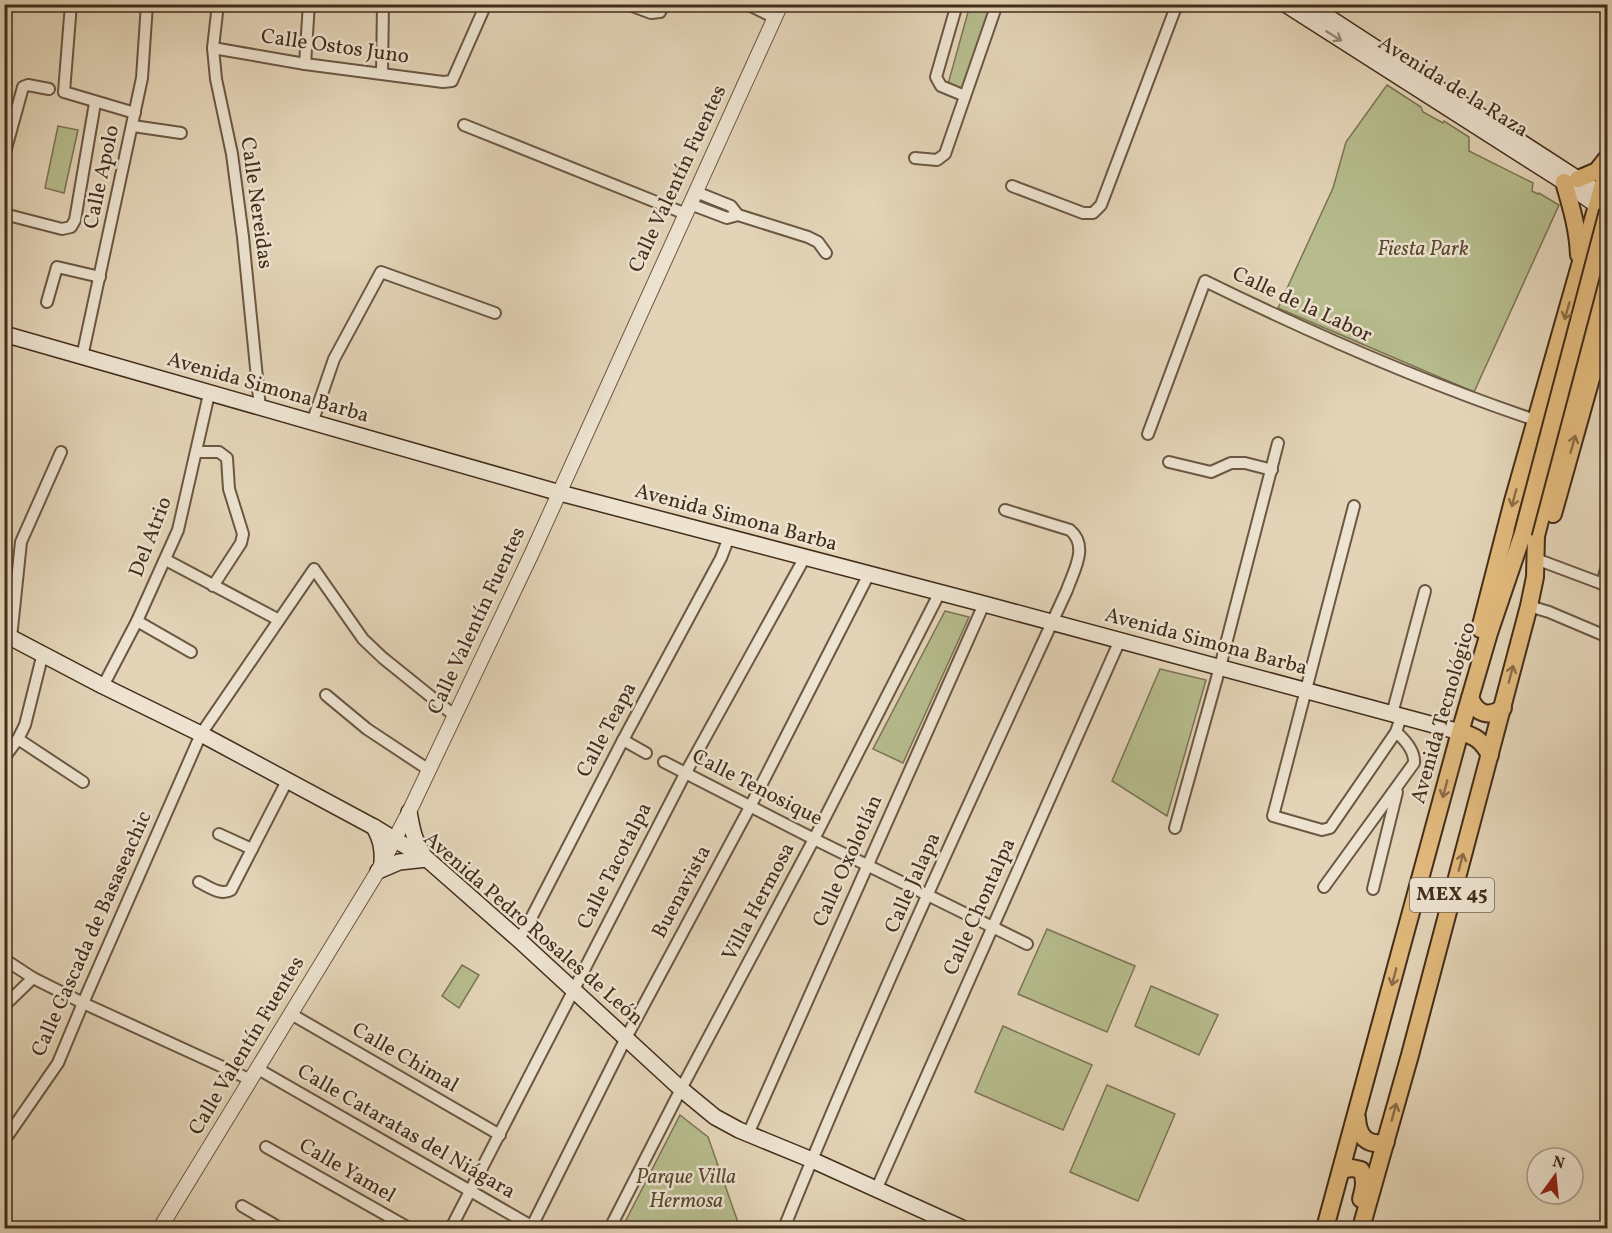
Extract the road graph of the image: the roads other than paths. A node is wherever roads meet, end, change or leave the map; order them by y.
1 (71, 4) edge
2 (147, 4) edge
3 (218, 4) edge
4 (309, 4) edge
5 (384, 4) edge
6 (486, 4) edge
7 (627, 4) edge
8 (664, 4) edge
9 (747, 4) edge
10 (781, 4) edge
11 (957, 4) edge
12 (997, 4) edge
13 (1177, 4) edge
14 (1285, 4) edge
15 (1308, 4) edge
16 (775, 18) junction
17 (213, 48) junction
18 (306, 64) junction
19 (382, 74) junction
20 (49, 88) dead end
21 (965, 96) junction
22 (95, 103) junction
23 (135, 113) junction
24 (464, 125) dead end
25 (133, 126) junction
26 (181, 133) dead end
27 (4, 156) edge
28 (915, 158) dead end
29 (1608, 158) edge
30 (1571, 181) junction
31 (1012, 186) dead end
32 (1605, 194) edge
33 (690, 203) junction
34 (4, 214) edge
35 (1600, 225) edge
36 (826, 253) dead end
37 (1608, 257) edge
38 (1579, 268) junction
39 (100, 277) junction
40 (47, 302) dead end
41 (495, 313) dead end
42 (1608, 318) edge
43 (4, 334) edge
44 (82, 357) junction
45 (1601, 370) edge
46 (209, 394) junction
47 (260, 408) junction
48 (1535, 420) junction
49 (312, 423) junction
50 (1148, 434) dead end
51 (1278, 443) dead end
52 (61, 452) dead end
53 (197, 452) junction
54 (1169, 462) dead end
55 (1272, 470) junction
56 (560, 493) junction
57 (1354, 506) dead end
58 (1005, 510) dead end
59 (1530, 535) junction
60 (729, 537) junction
61 (806, 557) junction
62 (1536, 559) junction
63 (166, 560) junction
64 (1608, 562) edge
65 (869, 574) junction
66 (1605, 585) edge
67 (213, 586) junction
68 (1425, 591) dead end
69 (940, 592) junction
70 (984, 604) junction
71 (1529, 606) junction
72 (279, 620) junction
73 (137, 621) junction
74 (1052, 622) junction
75 (8, 636) edge
76 (1608, 637) edge
77 (1120, 640) junction
78 (191, 652) dead end
79 (43, 653) junction
80 (1220, 668) junction
81 (103, 686) junction
82 (1307, 691) junction
83 (326, 695) dead end
84 (1470, 698) junction
85 (1503, 708) junction
86 (455, 716) junction
87 (1396, 721) junction
88 (1460, 732) junction
89 (201, 734) junction
90 (18, 739) junction
91 (623, 740) junction
92 (646, 753) dead end
93 (1490, 755) junction
94 (4, 758) edge
95 (664, 762) dead end
96 (429, 770) junction
97 (685, 774) junction
98 (287, 781) junction
99 (84, 782) dead end
100 (1398, 786) junction
101 (751, 805) junction
102 (409, 812) junction
103 (374, 827) junction
104 (1175, 828) dead end
105 (219, 834) dead end
106 (395, 839) junction
107 (814, 839) junction
108 (252, 849) junction
109 (427, 859) junction
110 (868, 865) junction
111 (380, 867) junction
112 (199, 882) dead end
113 (1324, 887) dead end
114 (1373, 889) dead end
115 (929, 894) junction
116 (992, 928) junction
117 (518, 939) junction
118 (1027, 944) dead end
119 (4, 958) edge
120 (33, 978) junction
121 (573, 990) junction
122 (83, 1003) junction
123 (4, 1006) edge
124 (291, 1014) junction
125 (626, 1038) junction
126 (254, 1075) junction
127 (681, 1089) junction
128 (1357, 1114) junction
129 (748, 1134) junction
130 (500, 1135) junction
131 (4, 1141) edge
132 (1386, 1142) junction
133 (266, 1147) dead end
134 (812, 1160) junction
135 (1341, 1170) junction
136 (876, 1190) junction
137 (470, 1192) junction
138 (242, 1206) dead end
139 (160, 1228) edge
140 (280, 1228) edge
141 (410, 1228) edge
142 (451, 1228) edge
143 (533, 1228) edge
144 (610, 1228) edge
145 (784, 1228) edge
146 (962, 1228) edge
147 (1325, 1228) edge
148 (1353, 1228) edge
149 (1361, 1228) edge

1 - 22 street
2 - 23 street, Calle Apolo
3 - 17 street, Calle Nereidas
4 - 18 street
5 - 19 street
6 - 19 street, Calle Ostos Juno
7 - 8 street
9 - 16 street
10 - 16 street, Calle Valentín Fuentes
11 - 21 street
12 - 21 street
13 - 31 street
14 -> 30 main road, Avenida de la Raza
15 - 30 main road, Avenida de la Raza
16 - 33 street, Calle Valentín Fuentes
17 - 18 street, Calle Ostos Juno
17 - 47 street, Calle Nereidas
18 - 19 street, Calle Ostos Juno
20 - 27 street
21 - 28 street
22 - 23 street
22 - 34 street
23 - 25 street, Calle Apolo
24 - 33 street
25 - 26 street
25 - 39 street, Calle Apolo
29 - 30 main road
30 - 32 main road, Avenida de la Raza
30 - 38 main road
32 - 35 main road
32 - 59 main road, Avenida Tecnológico / MEX 45, bridge
33 - 36 street
33 - 56 street, Calle Valentín Fuentes
35 - 38 main road
37 - 59 main road, Avenida Tecnológico / MEX 45
38 -> 48 main road
39 - 40 street
39 - 44 street, Calle Apolo
41 - 49 street
42 - 45 main road
43 - 44 main road, Avenida Simona Barba
44 - 46 main road, Avenida Simona Barba
62 -> 45 main road
46 - 47 main road, Avenida Simona Barba
46 - 53 street, Del Atrio
47 - 49 main road, Avenida Simona Barba
48 - 50 street, Calle de la Labor
48 -> 88 main road
49 - 56 main road, Avenida Simona Barba
51 - 55 street
52 - 75 street
53 - 63 street, Del Atrio
53 - 67 street
54 - 55 street
55 - 80 street
56 - 60 main road, Avenida Simona Barba
56 - 86 street, Calle Valentín Fuentes
57 - 82 street
58 - 74 street, Calle Jalapa
59 - 62 main road, Avenida Tecnológico / MEX 45
59 - 84 main road, Avenida Tecnológico / MEX 45
60 - 61 main road, Avenida Simona Barba
60 - 91 street, Calle Teapa
61 - 65 main road, Avenida Simona Barba
61 - 97 street, Calle Tacotalpa
62 - 66 street
62 - 71 main road, Avenida Tecnológico / MEX 45
63 - 67 street
63 - 73 street, Del Atrio
64 - 66 street
65 - 69 main road, Avenida Simona Barba
65 - 101 street, Buenavista
67 - 72 street
68 - 87 street
69 - 70 main road, Avenida Simona Barba
69 - 107 street, Villa Hermosa
70 - 74 main road, Avenida Simona Barba
70 - 110 street, Calle Oxolotlán
71 - 76 street
85 -> 71 main road, Avenida Tecnológico / MEX 45
72 - 86 street, Calle Cascada de Basaseachic
72 - 89 street, Calle Cascada de Basaseachic
73 - 78 street
73 - 81 street, Del Atrio
74 - 77 main road, Avenida Simona Barba
74 - 115 street, Calle Jalapa
75 - 79 main road, Avenida Pedro Rosales de León
77 - 80 main road, Avenida Simona Barba
77 - 116 street, Calle Chontalpa
79 - 81 main road, Avenida Pedro Rosales de León
79 - 90 street
80 - 82 main road, Avenida Simona Barba
80 - 104 street
81 - 89 main road, Avenida Pedro Rosales de León
82 - 87 main road, Avenida Simona Barba
82 - 87 street
83 - 96 street
84 - 85 main road
84 - 88 main road, Avenida Tecnológico / MEX 45
85 - 93 main road, Avenida Tecnológico / MEX 45
86 - 96 street, Calle Valentín Fuentes
87 - 88 main road, Avenida Simona Barba
87 - 100 street
88 - 93 main road
88 -> 128 main road, Avenida Tecnológico / MEX 45
89 - 98 main road, Avenida Pedro Rosales de León
89 - 122 street, Calle Cascada de Basaseachic
90 - 94 street
90 - 99 street
91 - 92 street
91 - 117 street, Calle Teapa
132 -> 93 main road, Avenida Tecnológico / MEX 45
95 - 97 street, Calle Tenosique
96 - 102 street, Calle Valentín Fuentes
97 - 101 street, Calle Tenosique
97 - 121 street, Calle Tacotalpa
98 - 103 main road, Avenida Pedro Rosales de León
98 - 108 street
100 - 113 street
100 - 114 street
101 - 107 street, Calle Tenosique
101 - 125 street, Buenavista
102 - 106 street, Calle Valentín Fuentes
102 - 109 main road
103 - 106 main road, Avenida Pedro Rosales de León
103 - 111 main road
105 - 108 street
106 - 109 main road, Avenida Pedro Rosales de León
106 - 111 street, Calle Valentín Fuentes
107 - 110 street, Calle Tenosique
107 - 127 street, Villa Hermosa
108 - 112 street
109 - 111 main road
109 - 117 main road, Avenida Pedro Rosales de León
110 - 115 street, Calle Tenosique
110 - 129 street, Calle Oxolotlán
111 - 124 street, Calle Valentín Fuentes
115 - 116 street, Calle Tenosique
115 - 134 street, Calle Jalapa
116 - 118 street, Calle Tenosique
116 - 136 street, Calle Chontalpa
117 - 121 main road, Avenida Pedro Rosales de León
119 - 120 street, Calle Cataratas del Niágara
120 - 122 street, Calle Cataratas del Niágara
120 - 123 street
121 - 125 main road, Avenida Pedro Rosales de León
121 - 130 street, Calle Tacotalpa
122 - 126 street, Calle Cataratas del Niágara
122 - 131 street, Calle Cascada de Basaseachic
124 - 126 street, Calle Valentín Fuentes
124 - 130 street, Calle Chimal
125 - 127 main road, Avenida Pedro Rosales de León
125 - 143 street, Buenavista
126 - 137 street, Calle Cataratas del Niágara
126 - 139 street, Calle Valentín Fuentes
127 - 129 main road, Avenida Pedro Rosales de León
127 - 144 street, Villa Hermosa
128 - 132 main road
128 - 135 main road, Avenida Tecnológico / MEX 45
129 - 134 main road, Avenida Pedro Rosales de León
130 - 137 street, Calle Tacotalpa
132 - 149 main road, Avenida Tecnológico / MEX 45
133 - 141 street, Calle Yamel
134 - 136 main road, Avenida Pedro Rosales de León
134 - 145 street, Calle Jalapa
135 - 147 main road, Avenida Tecnológico / MEX 45
135 - 148 main road
136 - 146 main road, Avenida Pedro Rosales de León
137 - 142 street, Calle Tacotalpa
137 - 143 street, Calle Cataratas del Niágara
138 - 140 street

